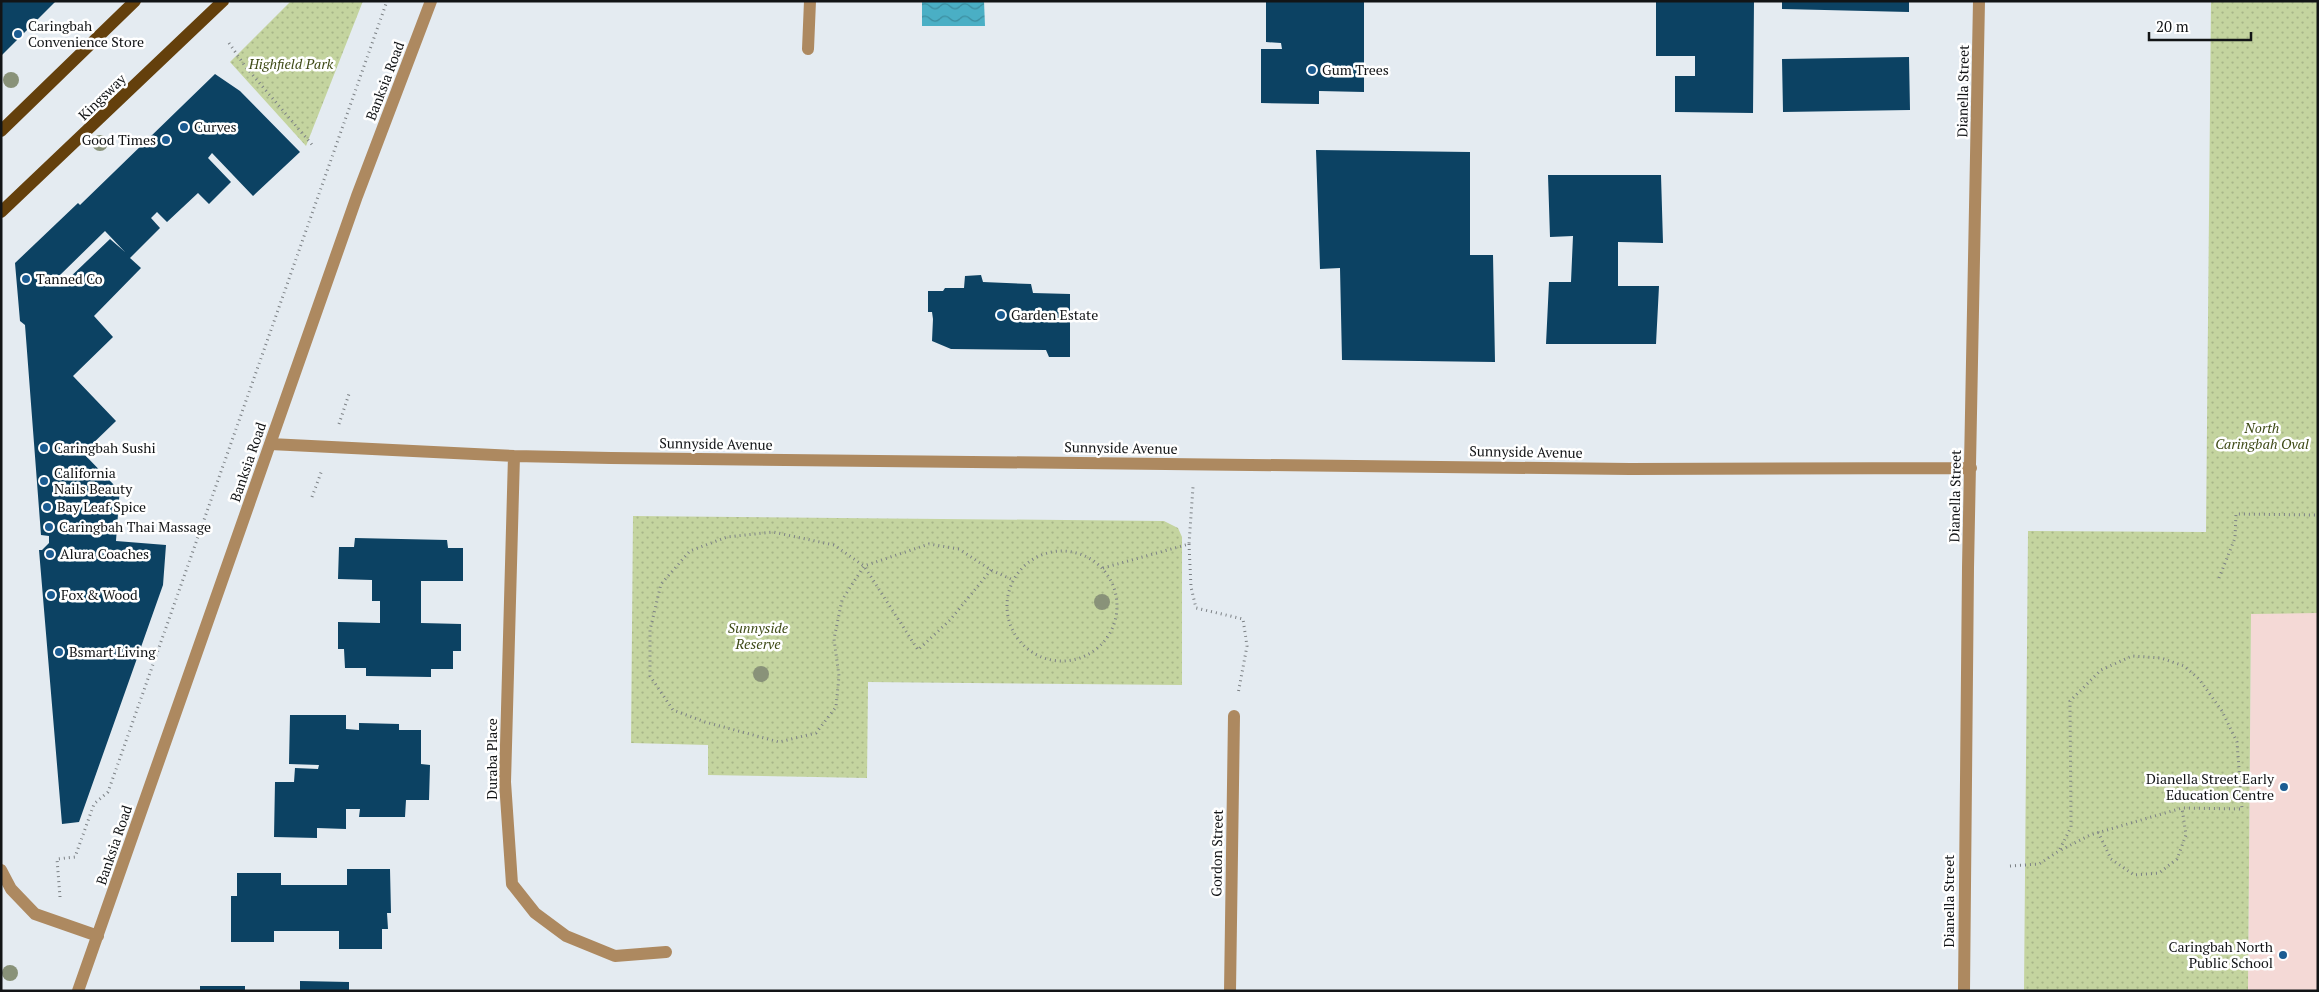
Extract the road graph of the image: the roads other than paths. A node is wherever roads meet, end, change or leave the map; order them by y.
1 (135, 1) edge
2 (223, 1) edge
3 (432, 1) edge
4 (810, 1) edge
5 (1979, 1) edge
6 (808, 49) dead end
7 (1, 131) edge
8 (1, 212) edge
9 (270, 444) junction
10 (514, 456) junction
11 (1971, 468) junction
12 (1234, 716) road end
13 (1, 870) edge
14 (98, 936) junction
15 (666, 952) dead end
16 (78, 991) edge
17 (1230, 991) edge
18 (1964, 991) edge

1 - 7 main road
2 - 8 main road, Kingsway
3 - 9 street, Banksia Road
4 - 6 street
5 - 11 street, Dianella Street
9 - 10 street, Sunnyside Avenue
9 - 14 street, Banksia Road
10 - 11 street, Sunnyside Avenue
10 - 15 street, Duraba Place
11 - 18 street, Dianella Street
12 - 17 street, Gordon Street
13 - 14 street
14 - 16 street, Banksia Road

